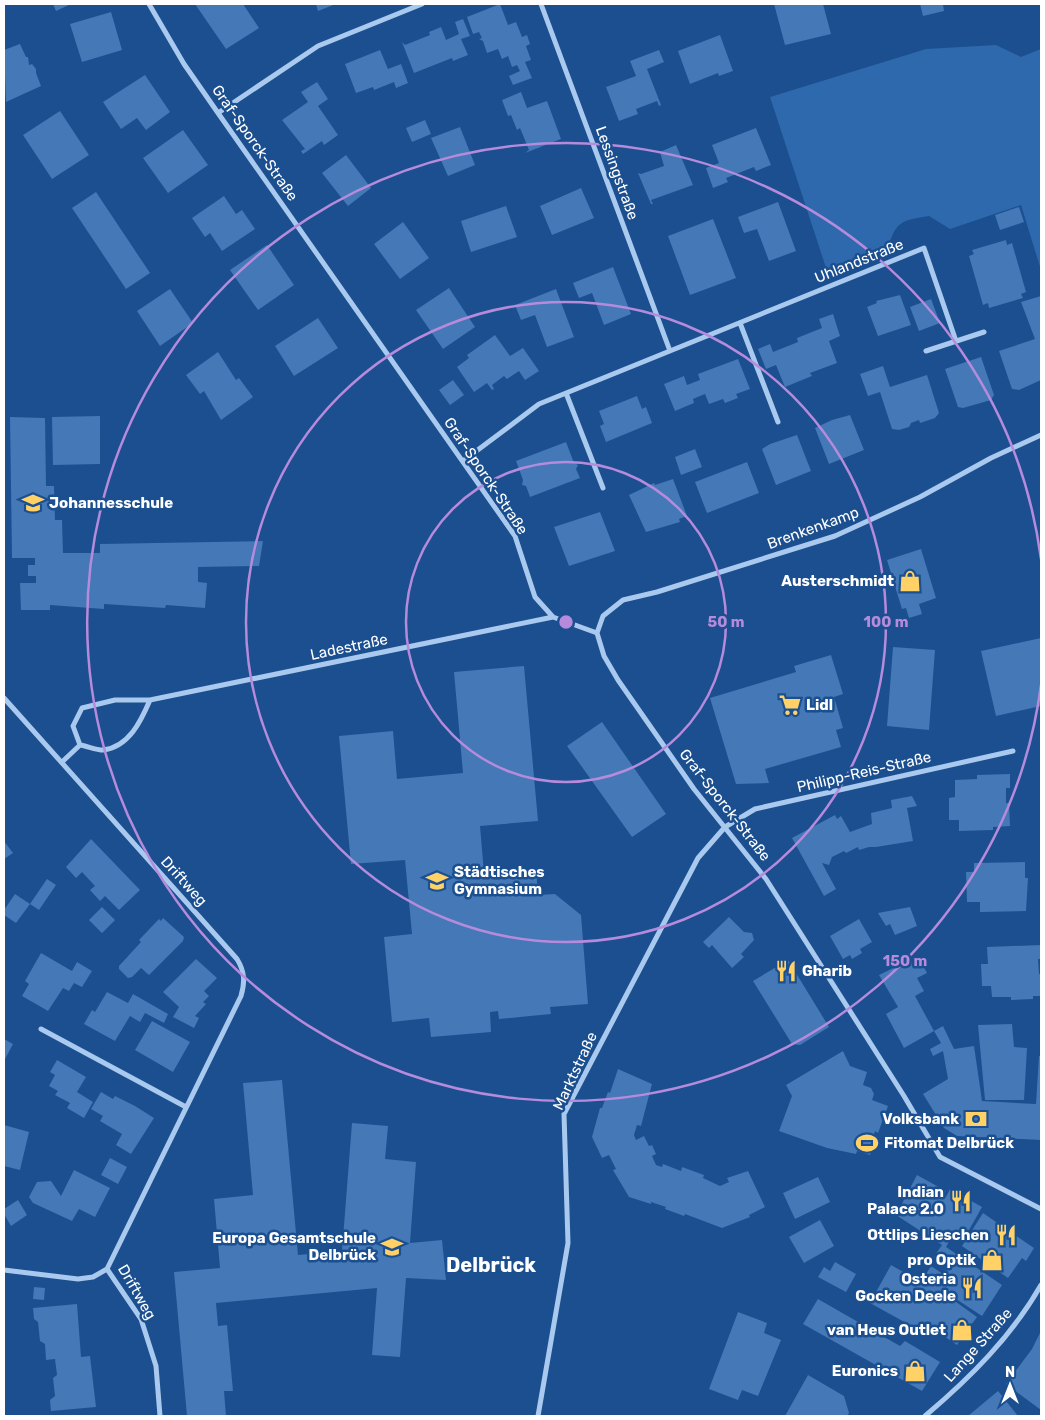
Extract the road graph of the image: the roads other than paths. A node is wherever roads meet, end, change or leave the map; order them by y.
1 (149, 4) edge
2 (422, 4) edge
3 (541, 4) edge
4 (218, 113) junction
5 (740, 323) junction
6 (984, 332) dead end
7 (956, 341) junction
8 (670, 351) junction
9 (926, 351) dead end
10 (566, 393) junction
11 (778, 422) dead end
12 (1041, 435) edge
13 (462, 461) junction
14 (603, 488) dead end
15 (553, 617) junction
16 (597, 633) junction
17 (4, 698) edge
18 (150, 700) junction
19 (80, 744) junction
20 (1013, 751) dead end
21 (62, 762) junction
22 (725, 827) junction
23 (41, 1029) dead end
24 (186, 1107) junction
25 (1041, 1209) edge
26 (107, 1269) junction
27 (4, 1270) edge
28 (1041, 1285) edge
29 (160, 1416) edge
30 (538, 1416) edge
31 (926, 1416) edge

1 - 4 street, Graf-Sporck-Straße
2 - 4 street
3 - 8 street, Lessingstraße
4 - 13 street, Graf-Sporck-Straße
5 - 7 street, Uhlandstraße
5 - 8 street, Uhlandstraße
5 - 11 street
6 - 7 street
7 - 9 street
8 - 10 street, Uhlandstraße
10 - 13 street, Uhlandstraße
10 - 14 street
12 - 16 street, Brenkenkamp
13 - 15 street, Graf-Sporck-Straße
15 - 16 street, Graf-Sporck-Straße
15 - 18 street, Ladestraße
16 - 22 street, Graf-Sporck-Straße
17 - 21 street, Driftweg
18 - 19 street
18 - 19 street, Ladestraße
19 - 21 street
20 - 22 street, Philipp-Reis-Straße
21 - 24 street, Driftweg
22 - 25 street, Graf-Sporck-Straße
22 - 30 street, Marktstraße
23 - 24 street
24 - 26 street, Driftweg
26 - 27 street
26 - 29 street, Driftweg
28 - 31 street, Lange Straße

